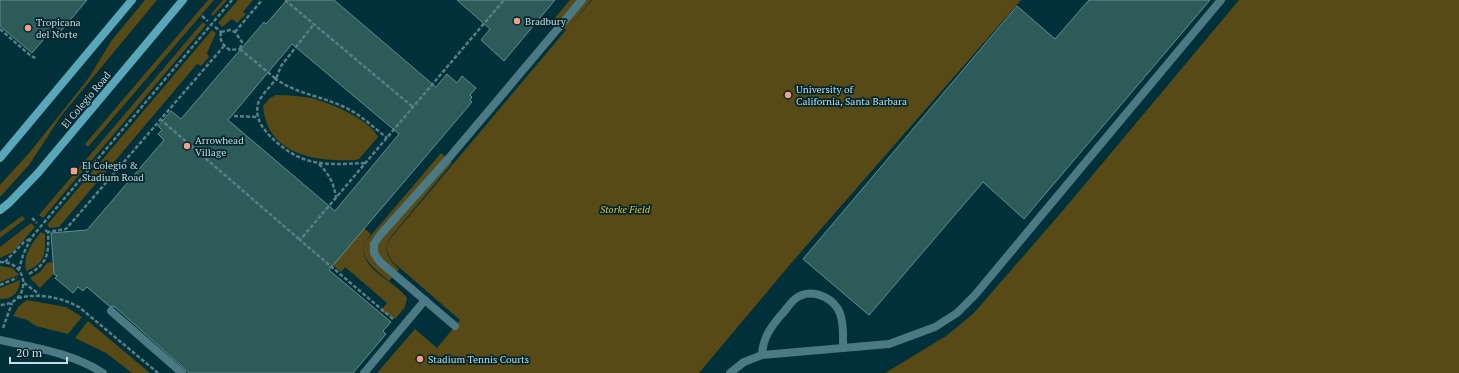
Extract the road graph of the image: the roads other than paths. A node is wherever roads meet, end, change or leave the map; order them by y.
1 (132, 0) edge
2 (183, 0) edge
3 (582, 0) edge
4 (1221, 0) edge
5 (0, 158) edge
6 (0, 210) edge
7 (425, 300) junction
8 (111, 311) dead end
9 (455, 326) dead end
10 (0, 340) edge
11 (843, 348) junction
12 (762, 355) junction
13 (103, 373) edge
14 (182, 373) edge
15 (364, 373) edge
16 (730, 373) edge

1 - 5 main road
2 - 6 main road, El Colegio Road
3 - 7 street
4 - 11 street
7 - 9 street
7 - 15 street
8 - 14 street
10 - 13 street
11 - 12 street
11 - 12 street
12 - 16 street

